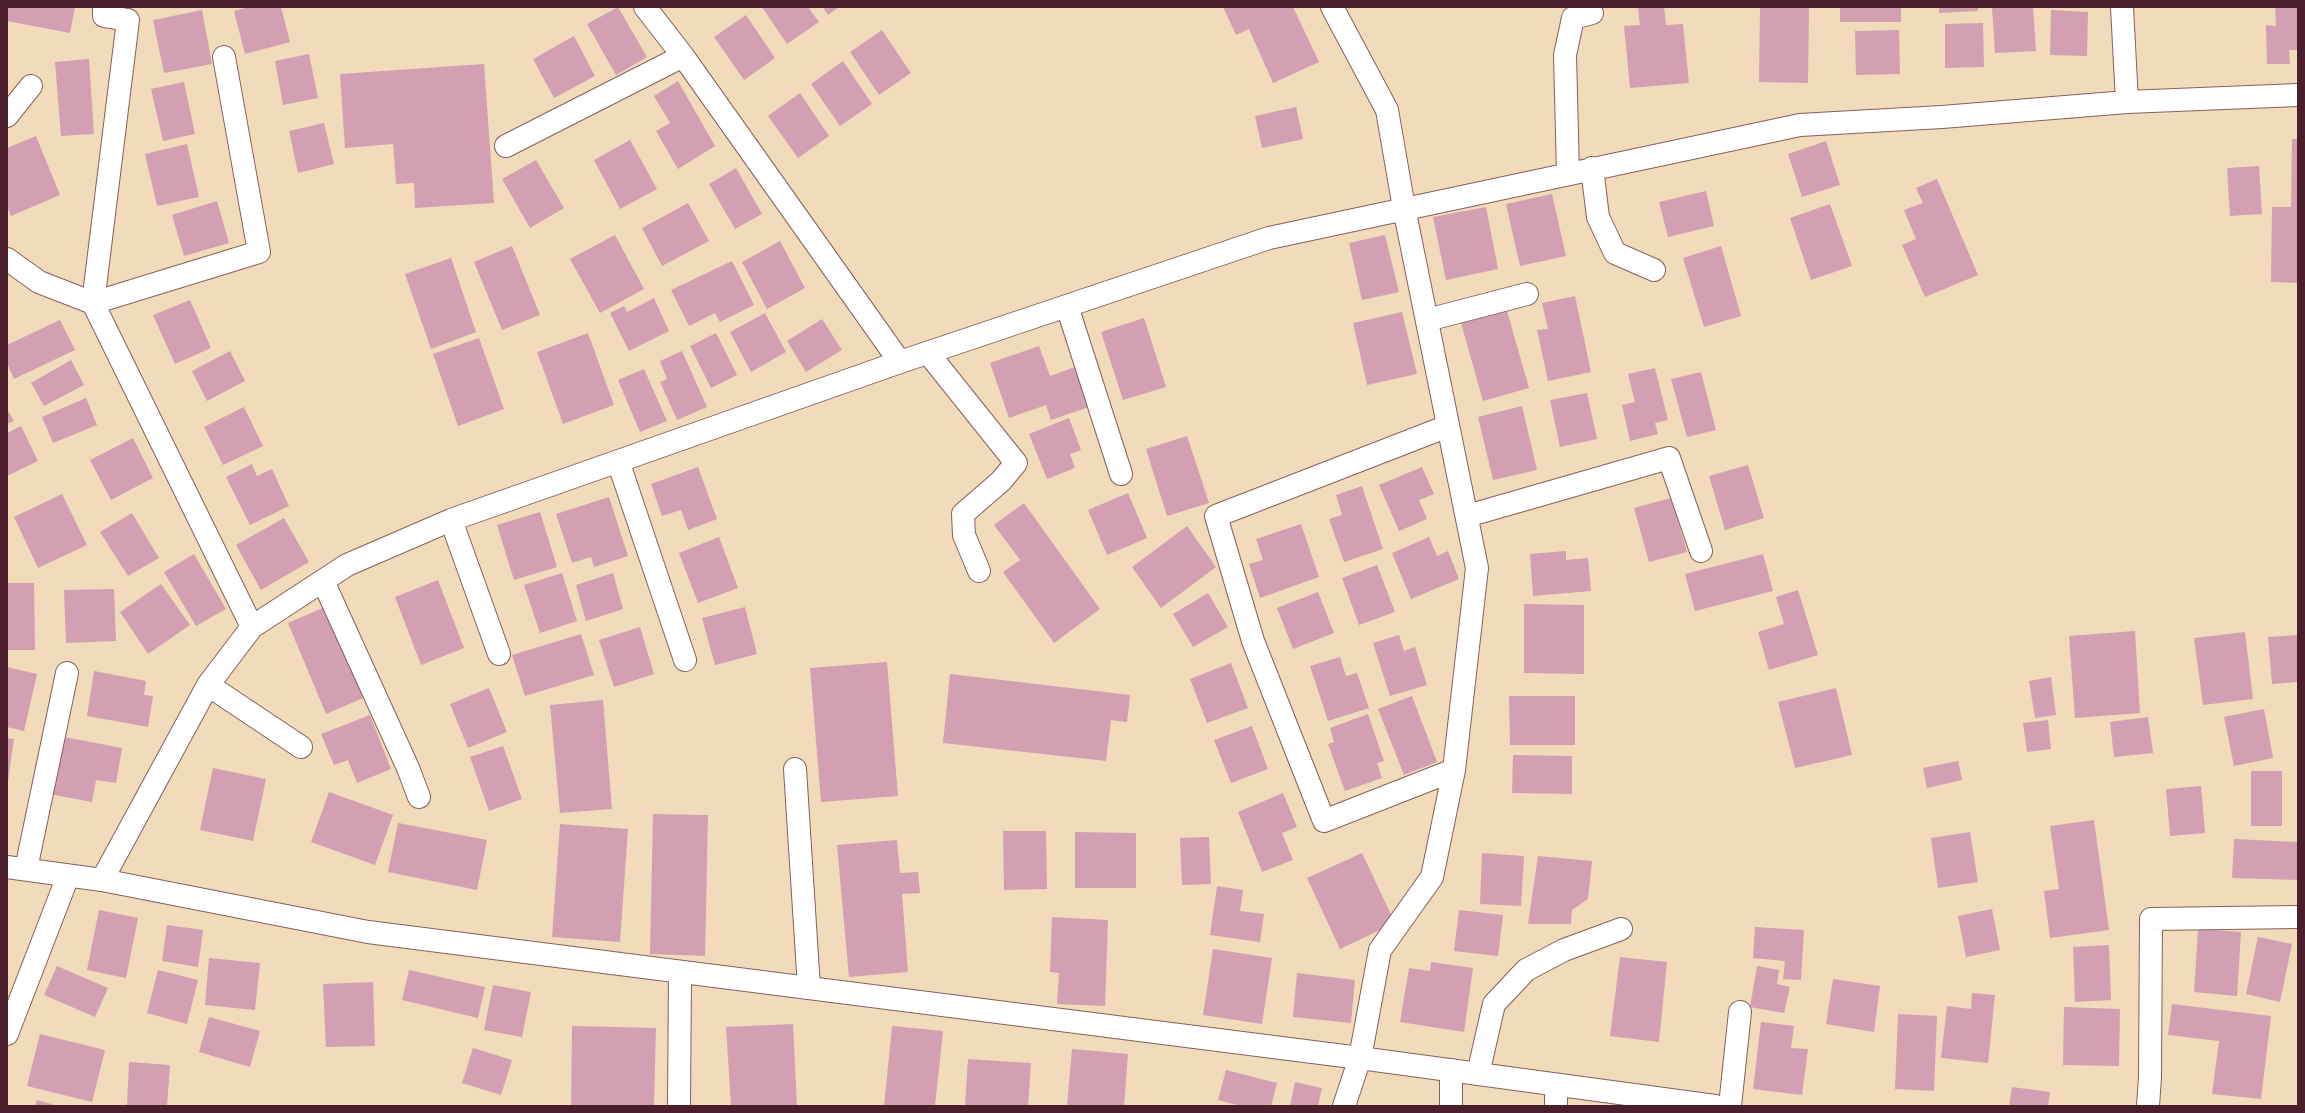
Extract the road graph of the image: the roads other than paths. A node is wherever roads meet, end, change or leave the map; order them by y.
1 (104, 7) edge
2 (645, 7) edge
3 (1332, 7) edge
4 (2122, 7) edge
5 (1592, 13) dead end
6 (684, 56) junction
7 (224, 57) dead end
8 (31, 86) dead end
9 (2298, 94) edge
10 (2127, 102) junction
11 (7, 116) edge
12 (506, 146) dead end
13 (1592, 168) junction
14 (1568, 174) junction
15 (1404, 208) junction
16 (7, 259) edge
17 (1654, 270) dead end
18 (1527, 294) dead end
19 (93, 303) junction
20 (1067, 306) junction
21 (1427, 320) junction
22 (928, 353) junction
23 (900, 362) junction
24 (1448, 426) junction
25 (618, 461) junction
26 (1121, 474) dead end
27 (1467, 516) junction
28 (451, 520) junction
29 (1701, 551) dead end
30 (979, 571) dead end
31 (323, 581) junction
32 (252, 627) junction
33 (499, 654) dead end
34 (685, 660) dead end
35 (67, 673) dead end
36 (208, 685) junction
37 (301, 747) dead end
38 (795, 770) dead end
39 (1454, 770) junction
40 (419, 797) dead end
41 (16, 868) edge
42 (68, 876) junction
43 (102, 880) junction
44 (2298, 918) edge
45 (1621, 929) dead end
46 (680, 972) junction
47 (809, 988) junction
48 (1740, 1012) dead end
49 (7, 1034) edge
50 (1360, 1058) junction
51 (1451, 1070) junction
52 (1478, 1074) junction
53 (1556, 1085) junction
54 (679, 1106) edge
55 (1344, 1106) edge
56 (1451, 1106) edge
57 (1556, 1106) edge
58 (1715, 1106) edge
59 (1730, 1106) edge
60 (2148, 1106) edge

1 - 19 street
2 - 6 street
3 - 15 street
4 - 10 street
5 - 14 street
6 - 12 street
6 - 23 street
7 - 19 street
8 - 11 street
9 - 10 street
10 - 13 street
13 - 14 street
13 - 17 street
14 - 15 street
15 - 20 street
15 - 21 street
16 - 19 street
18 - 21 street
19 - 32 street
20 - 22 street
20 - 26 street
21 - 24 street
22 - 23 street
22 - 30 street
23 - 25 street
24 - 27 street
24 - 39 street
25 - 28 street
25 - 34 street
27 - 29 street
27 - 39 street
28 - 31 street
28 - 33 street
31 - 32 street
31 - 40 street
32 - 36 street
35 - 41 street
36 - 37 street
36 - 43 street
38 - 47 street
39 - 50 street
41 - 42 street
42 - 43 street
42 - 49 street
43 - 46 street
44 - 60 street
45 - 52 street
46 - 47 street
46 - 54 street
47 - 50 street
48 - 59 street
50 - 51 street
50 - 55 street
51 - 52 street
51 - 56 street
52 - 53 street
53 - 57 street
53 - 58 street

